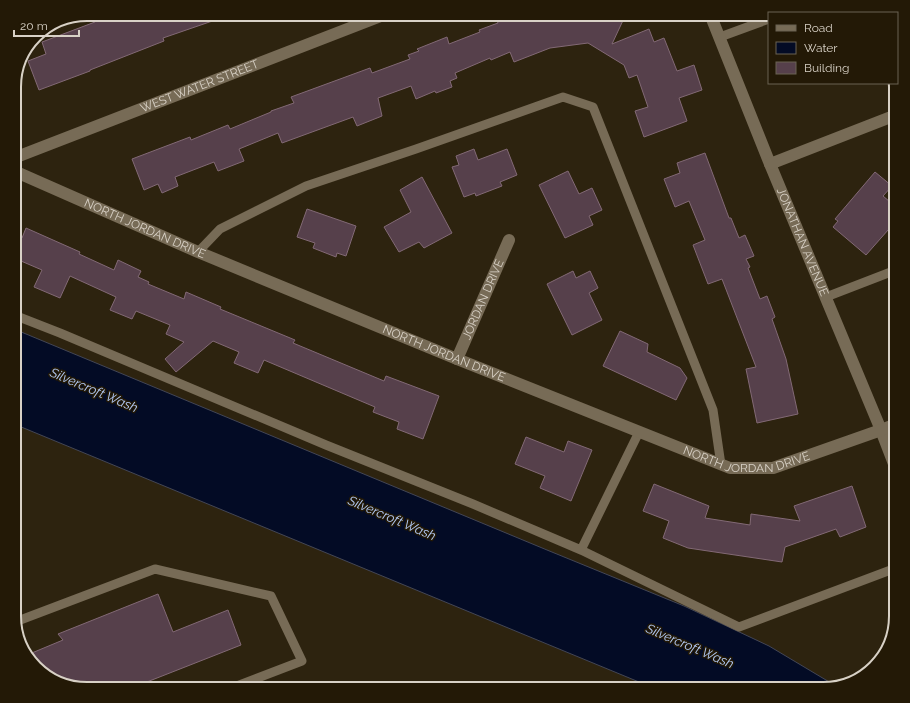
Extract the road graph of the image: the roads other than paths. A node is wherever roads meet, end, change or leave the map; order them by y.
1 (368, 21) edge
2 (713, 21) edge
3 (764, 21) edge
4 (720, 37) junction
5 (889, 118) edge
6 (21, 155) edge
7 (770, 164) junction
8 (21, 174) edge
9 (509, 240) dead end
10 (198, 252) junction
11 (889, 273) edge
12 (826, 297) junction
13 (21, 318) edge
14 (457, 359) junction
15 (889, 427) edge
16 (881, 430) junction
17 (638, 432) junction
18 (889, 451) edge
19 (721, 465) junction
20 (582, 550) junction
21 (889, 571) edge
22 (21, 620) edge
23 (247, 682) edge

1 - 6 street, WEST WATER STREET
2 - 4 street, JONATHAN AVENUE
3 - 4 lane
4 - 7 street, JONATHAN AVENUE
5 - 7 street
7 - 12 street, JONATHAN AVENUE
8 - 10 street, NORTH JORDAN DRIVE
9 - 14 street, JORDAN DRIVE
10 - 14 street, NORTH JORDAN DRIVE
10 - 19 lane
11 - 12 lane
12 - 16 street, JONATHAN AVENUE
13 - 20 lane
14 - 17 street, NORTH JORDAN DRIVE
15 - 16 street, NORTH JORDAN DRIVE
16 - 18 street, JONATHAN AVENUE
16 - 19 street, NORTH JORDAN DRIVE
17 - 19 street, NORTH JORDAN DRIVE
17 - 20 lane
20 - 21 lane
22 - 23 lane

